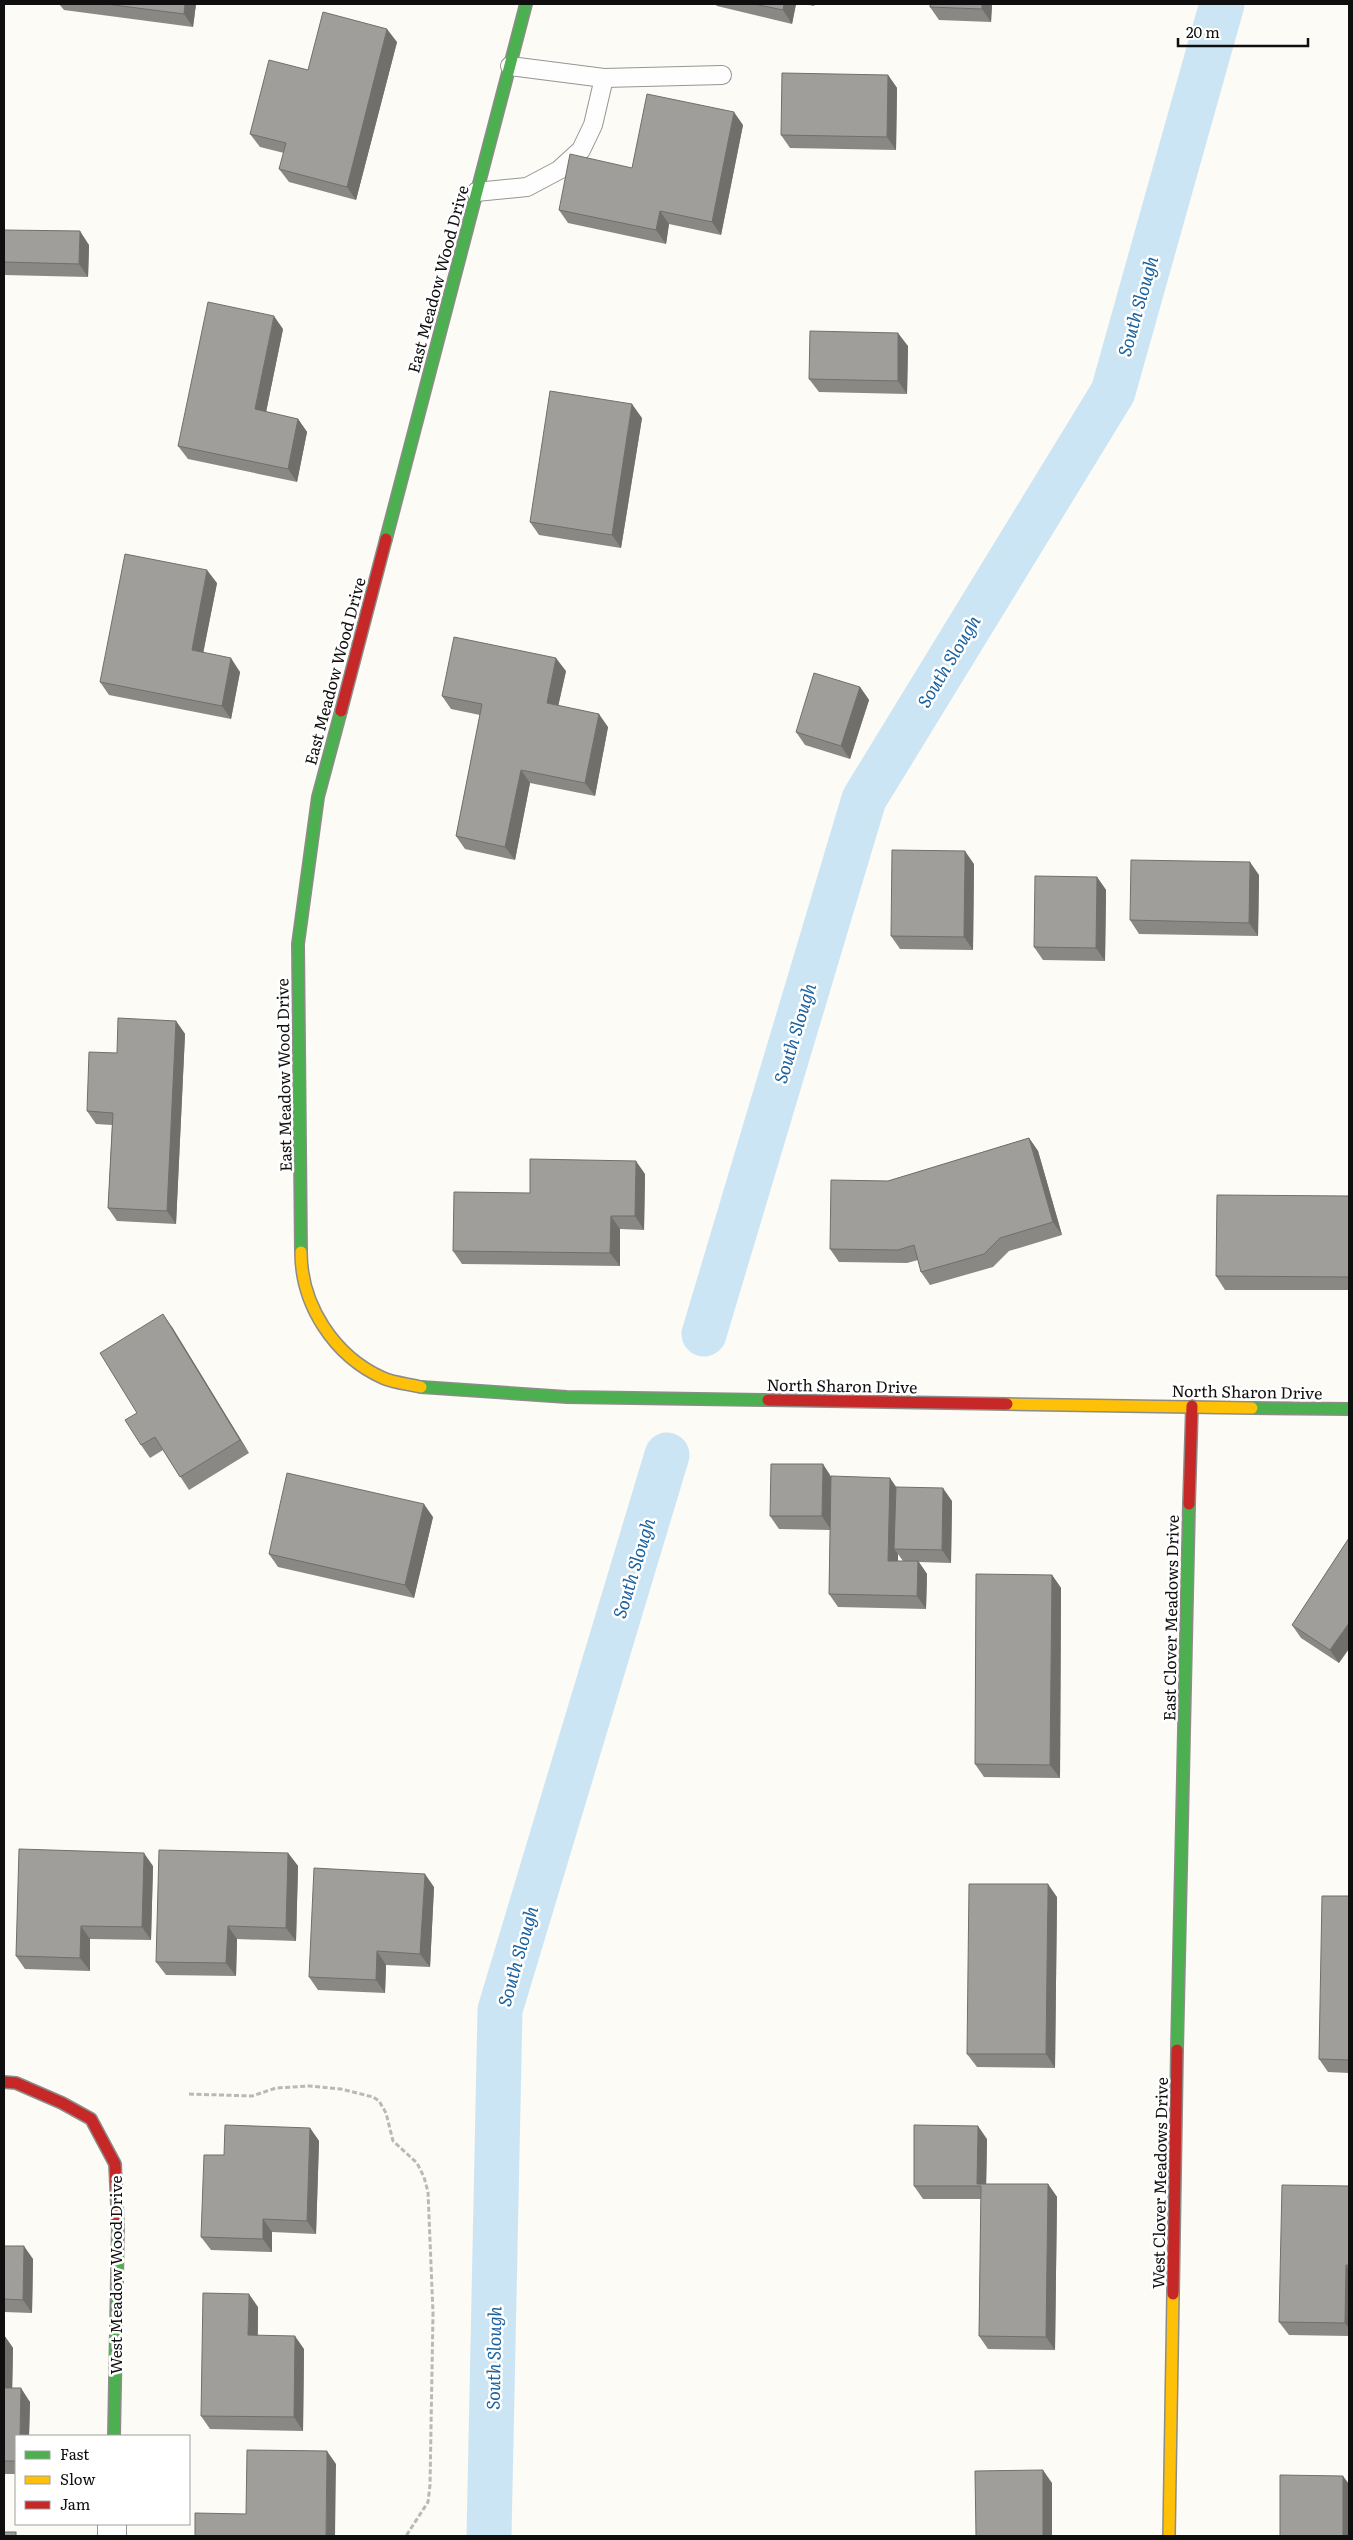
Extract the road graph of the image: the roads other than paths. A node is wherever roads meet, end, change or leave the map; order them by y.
1 (526, 4) edge
2 (510, 66) junction
3 (722, 75) dead end
4 (604, 78) junction
5 (476, 192) junction
6 (343, 1352) joint
7 (1192, 1406) junction
8 (1349, 1409) edge
9 (1181, 1830) joint
10 (4, 2082) edge
11 (114, 2435) edge
12 (1169, 2536) edge

1 - 2 street, East Meadow Wood Drive
2 - 4 lane
2 - 5 street, East Meadow Wood Drive
3 - 4 lane
4 - 5 lane
5 - 6 street, East Meadow Wood Drive
6 - 7 street, North Sharon Drive
7 - 8 street, North Sharon Drive
7 - 9 street, East Clover Meadows Drive
9 - 12 street, West Clover Meadows Drive
10 - 11 street, West Meadow Wood Drive

